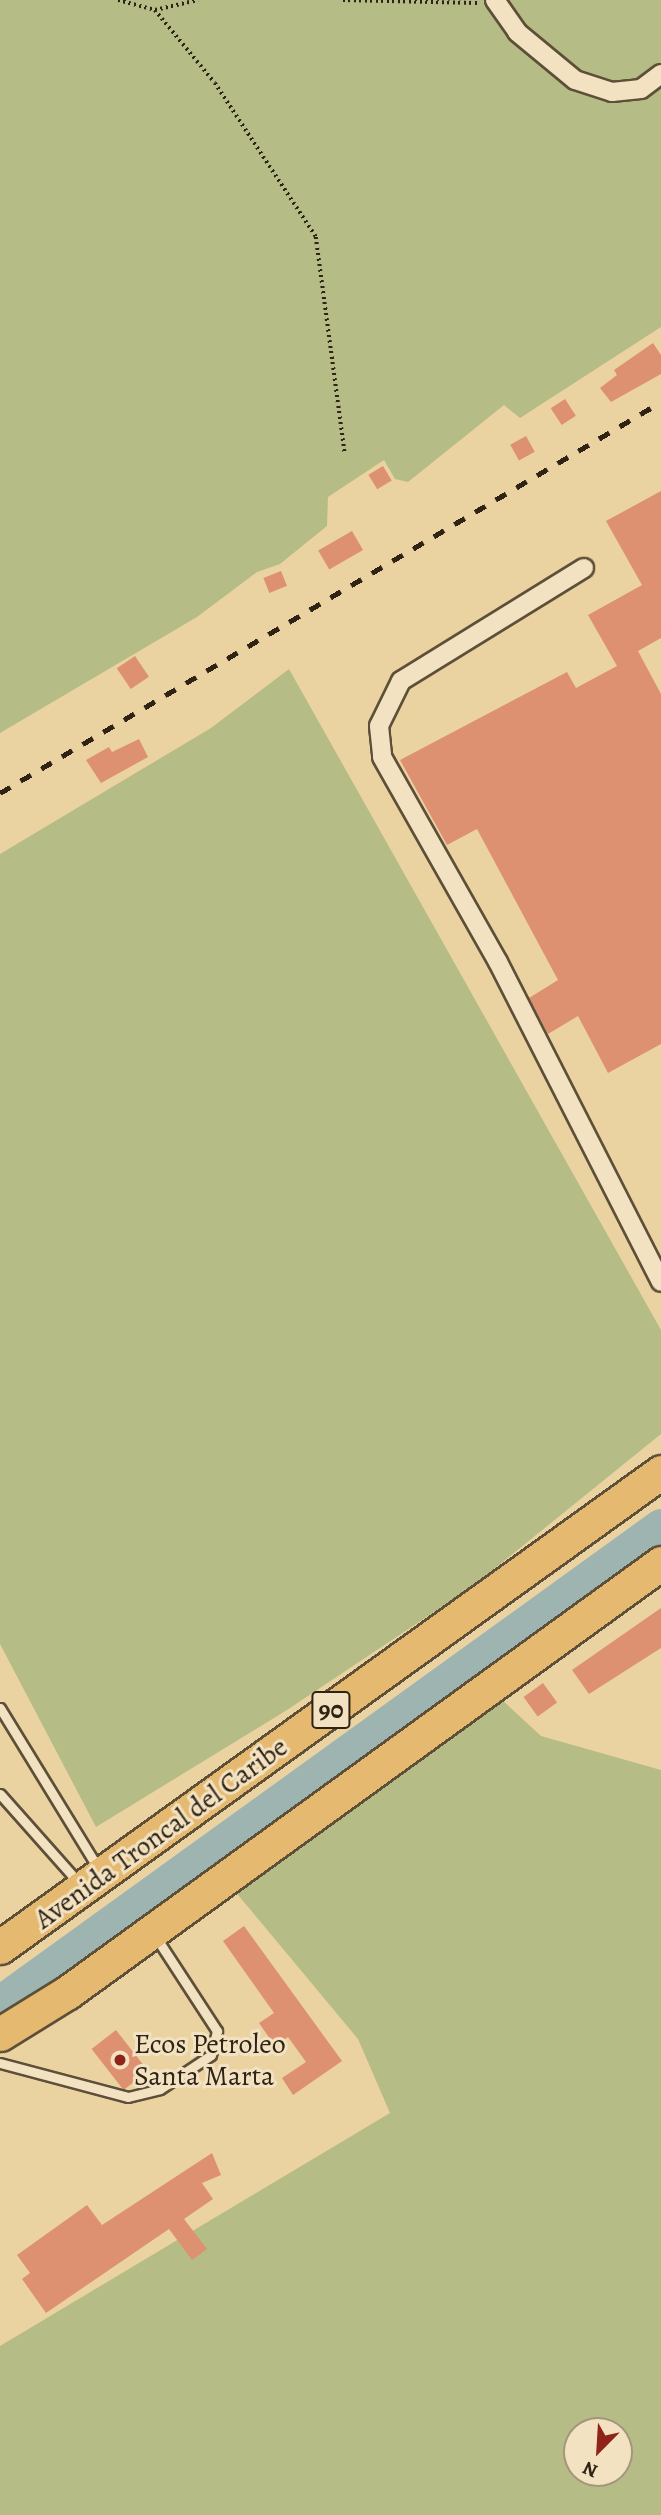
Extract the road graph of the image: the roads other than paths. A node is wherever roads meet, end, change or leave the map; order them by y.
1 (496, 2) edge
2 (661, 74) edge
3 (584, 568) dead end
4 (661, 1282) edge
5 (661, 1472) edge
6 (661, 1563) edge
7 (0, 1707) edge
8 (0, 1794) edge
9 (93, 1882) junction
10 (152, 1931) junction
11 (0, 1947) edge
12 (0, 2034) edge
13 (0, 2063) edge

1 - 2 street
3 - 4 street
5 - 9 highway, Avenida Troncal del Caribe / 90
6 - 10 highway
7 - 9 lane
8 - 9 lane
9 - 11 highway, Avenida Troncal del Caribe / 90
10 - 12 highway
10 - 13 lane

